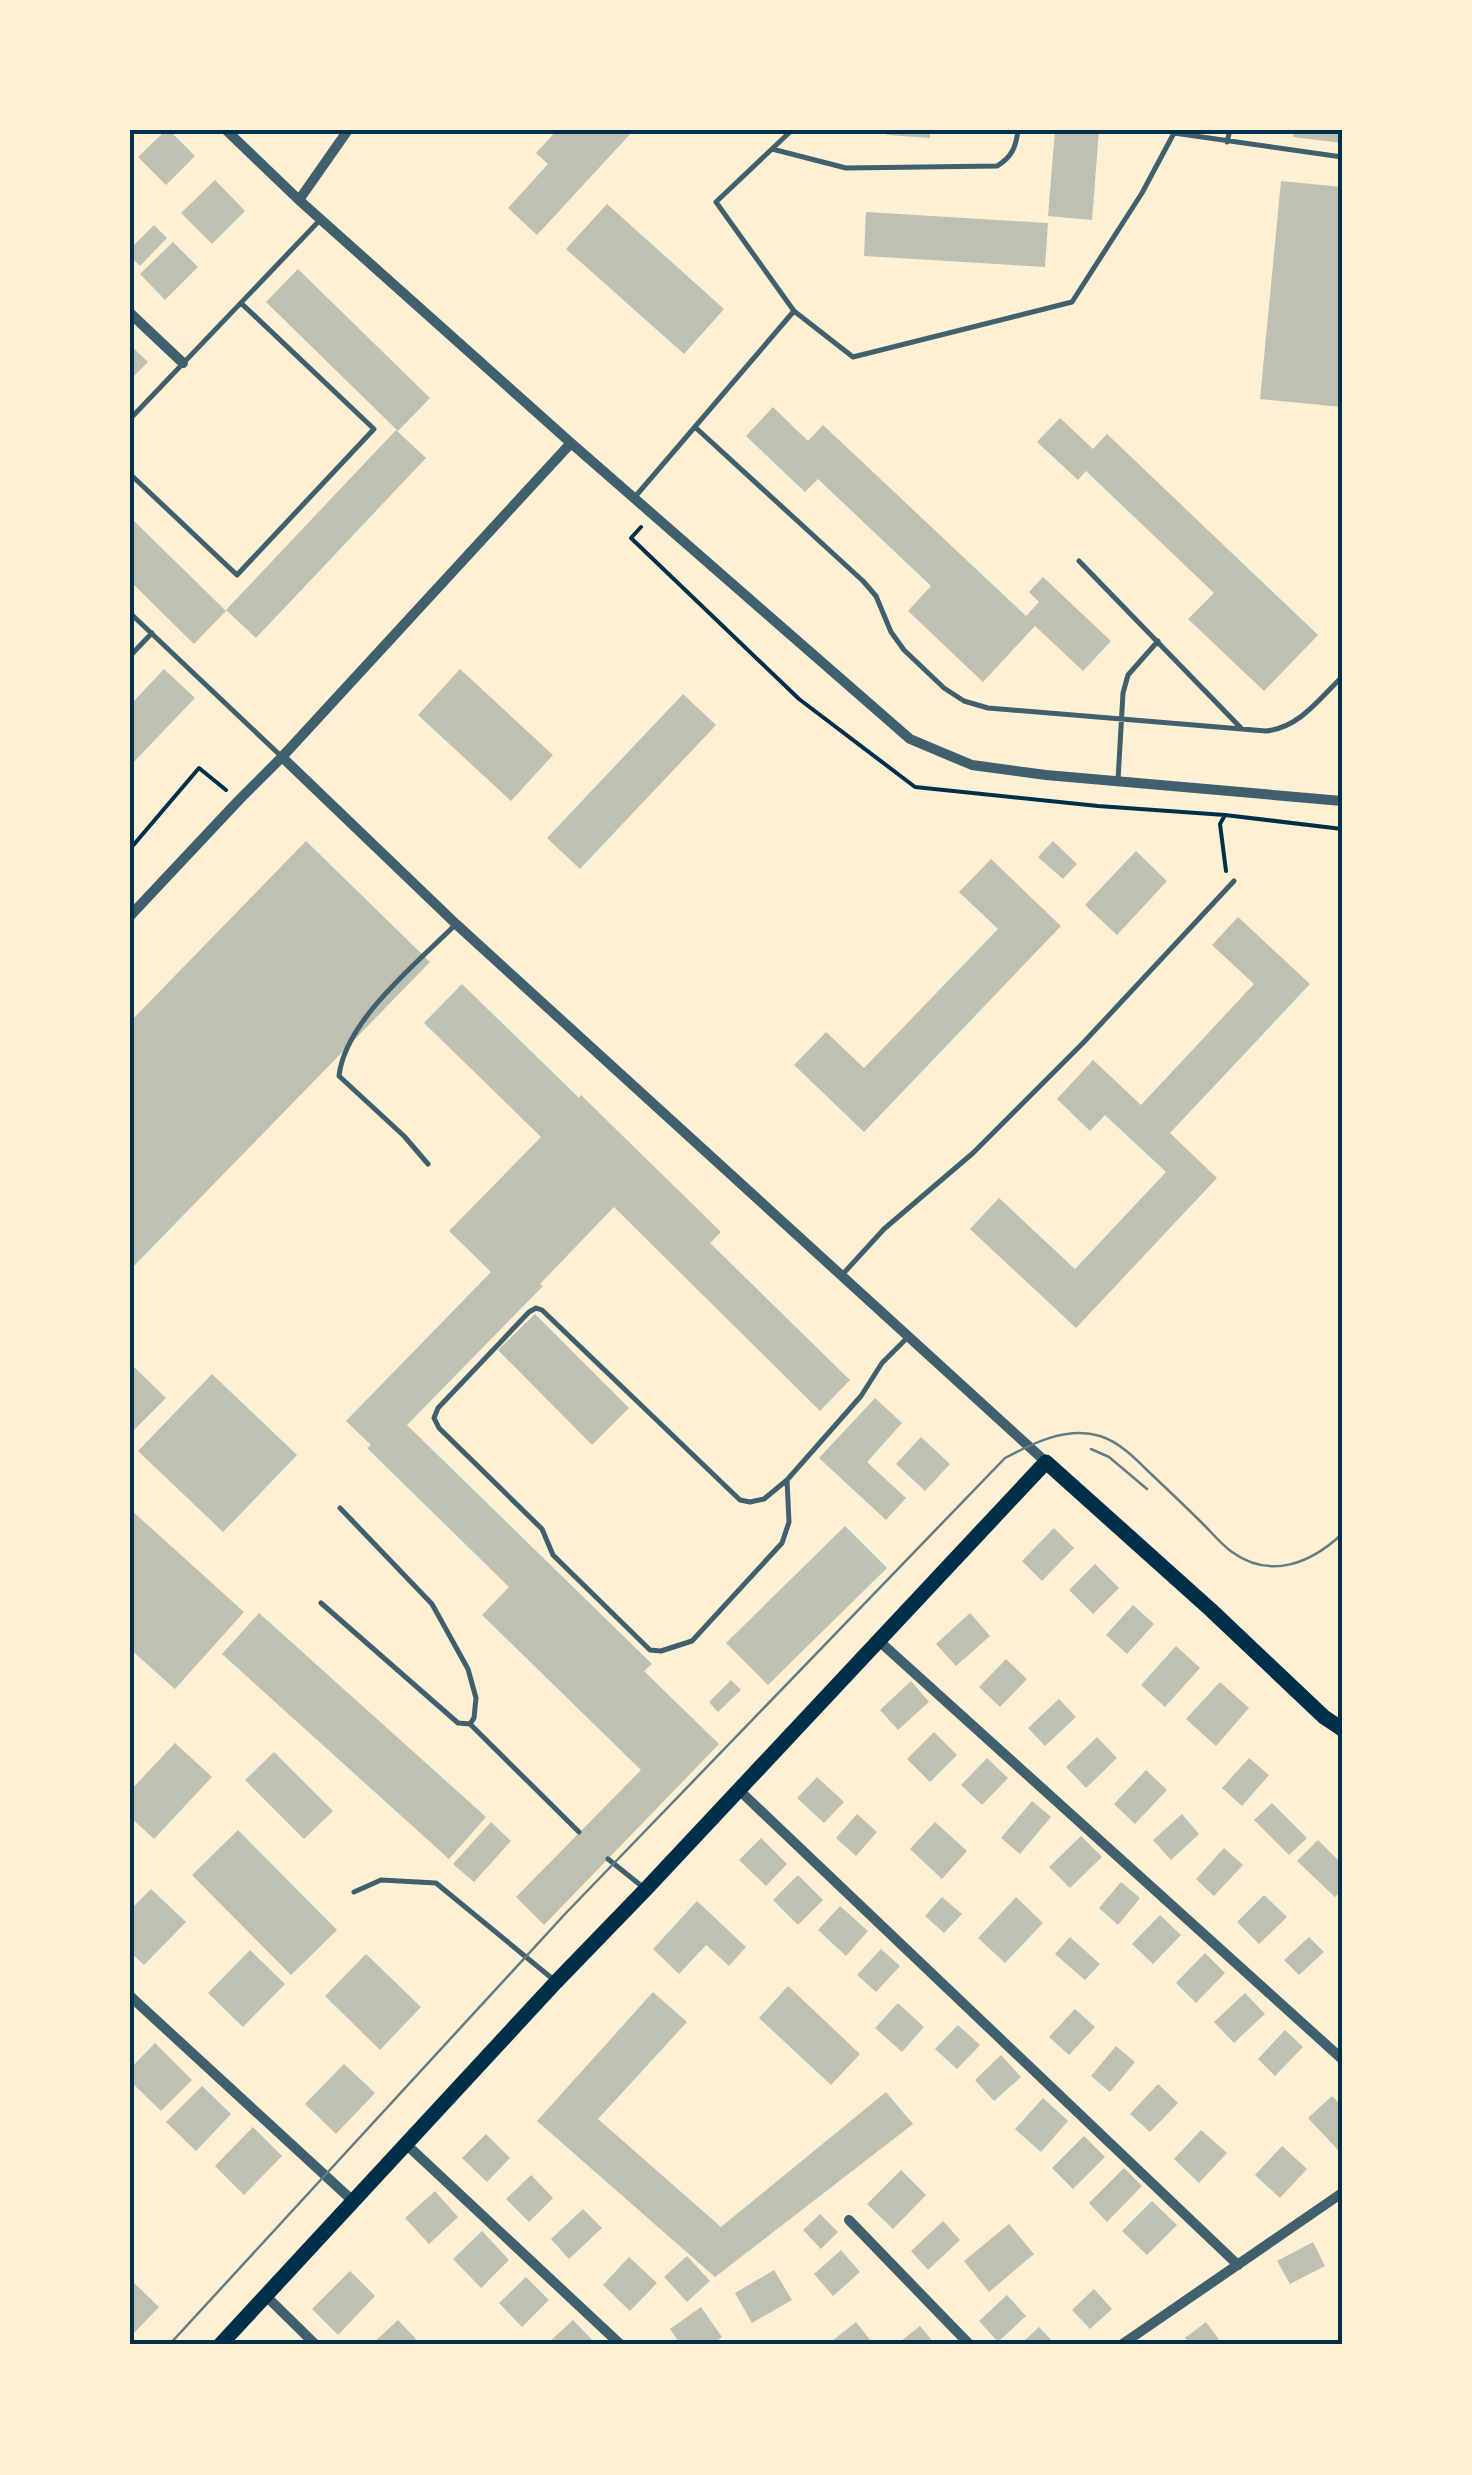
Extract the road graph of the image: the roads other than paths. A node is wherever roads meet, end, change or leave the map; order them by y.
1 (226, 130) edge
2 (348, 130) edge
3 (792, 130) edge
4 (1018, 130) edge
5 (1230, 130) edge
6 (1227, 142) junction
7 (772, 149) junction
8 (1342, 157) edge
9 (299, 200) junction
10 (321, 219) junction
11 (240, 303) junction
12 (794, 310) junction
13 (130, 312) edge
14 (183, 363) junction
15 (130, 419) edge
16 (696, 427) junction
17 (571, 443) junction
18 (130, 474) edge
19 (634, 498) junction
20 (1080, 561) dead end
21 (130, 613) edge
22 (152, 633) junction
23 (1158, 641) junction
24 (130, 656) edge
25 (1342, 677) edge
26 (1122, 719) junction
27 (1242, 729) junction
28 (282, 757) junction
29 (1118, 780) junction
30 (1342, 801) edge
31 (1234, 881) road end
32 (130, 916) edge
33 (456, 924) junction
34 (428, 1164) dead end
35 (842, 1275) junction
36 (909, 1336) junction
37 (1046, 1462) junction
38 (787, 1480) junction
39 (340, 1508) dead end
40 (321, 1603) dead end
41 (879, 1640) junction
42 (470, 1724) junction
43 (1342, 1729) edge
44 (740, 1790) junction
45 (579, 1832) dead end
46 (608, 1859) dead end
47 (646, 1890) junction
48 (354, 1892) dead end
49 (556, 1982) junction
50 (130, 1996) edge
51 (1342, 2060) edge
52 (407, 2144) junction
53 (1342, 2193) edge
54 (354, 2202) junction
55 (849, 2220) dead end
56 (1238, 2265) junction
57 (266, 2296) junction
58 (220, 2345) edge
59 (316, 2345) edge
60 (621, 2345) edge
61 (970, 2345) edge
62 (1121, 2345) edge

1 - 9 street
2 - 9 street
3 - 7 lane
4 - 7 lane
5 - 6 lane
6 - 8 lane
6 - 12 lane
7 - 12 lane
9 - 10 street
10 - 11 lane
10 - 17 street
11 - 14 lane
11 - 18 lane
12 - 16 lane
13 - 14 street
14 - 15 lane
16 - 19 lane
16 - 26 lane
17 - 19 street
17 - 28 street
19 - 29 street
20 - 23 lane
21 - 22 lane
22 - 24 lane
22 - 28 lane
23 - 26 lane
23 - 27 lane
25 - 27 lane
26 - 27 lane
26 - 29 lane
28 - 32 street
28 - 33 street
29 - 30 street
31 - 35 lane
33 - 34 lane
33 - 35 street
35 - 36 street
36 - 37 street
36 - 38 lane
37 - 41 main road
37 - 43 main road
38 - 38 lane
39 - 42 lane
40 - 42 lane
41 - 44 main road
41 - 51 street
42 - 45 lane
44 - 47 main road
44 - 56 street
46 - 47 lane
47 - 49 main road
48 - 49 lane
49 - 52 main road
50 - 54 street
52 - 54 main road
52 - 60 street
53 - 56 street
54 - 57 main road
55 - 61 street
56 - 62 street
57 - 58 main road
57 - 59 street

